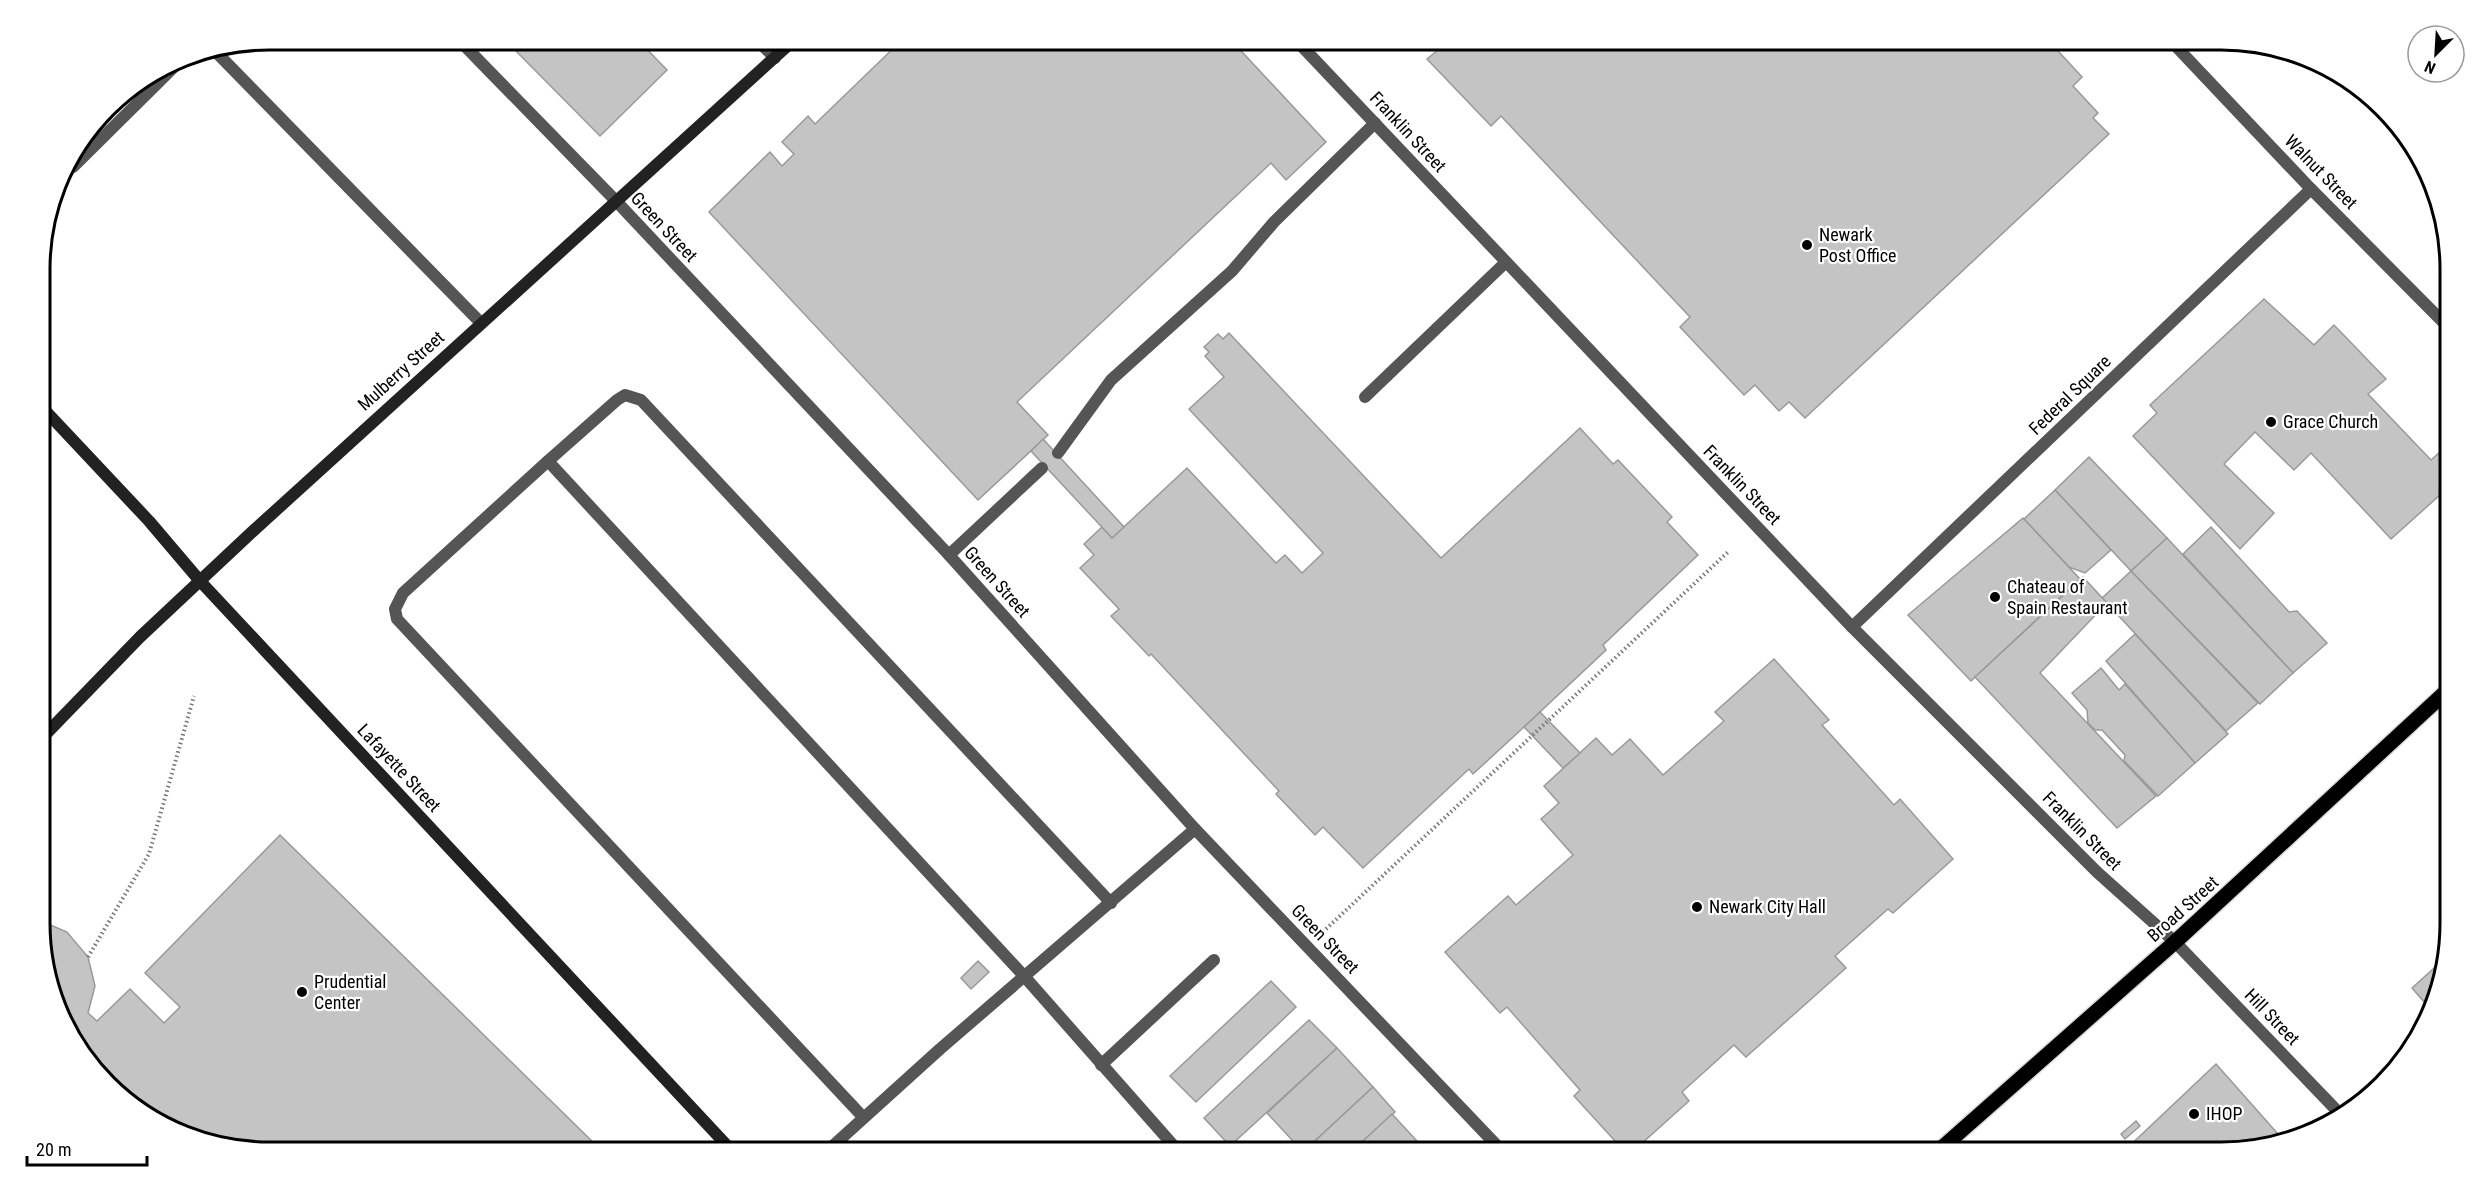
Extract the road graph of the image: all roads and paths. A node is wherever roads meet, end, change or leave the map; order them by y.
1 (469, 50) edge
2 (768, 50) edge
3 (783, 50) edge
4 (1305, 50) edge
5 (2179, 50) edge
6 (219, 55) edge
7 (775, 57) junction
8 (166, 75) edge
9 (1375, 123) junction
10 (76, 164) edge
11 (2311, 189) junction
12 (616, 202) junction
13 (1506, 262) junction
14 (2440, 319) edge
15 (481, 323) junction
16 (1365, 397) dead end
17 (50, 416) edge
18 (1058, 453) dead end
19 (548, 461) junction
20 (1042, 468) dead end
21 (1728, 552) dead end
22 (949, 555) junction
23 (200, 581) junction
24 (1852, 627) junction
25 (194, 696) dead end
26 (2440, 697) edge
27 (50, 729) edge
28 (1195, 829) junction
29 (1111, 903) junction
30 (2175, 942) junction
31 (1307, 946) junction
32 (88, 957) dead end
33 (1214, 960) dead end
34 (1024, 976) junction
35 (1101, 1065) junction
36 (2336, 1110) edge
37 (863, 1117) junction
38 (724, 1142) edge
39 (837, 1142) edge
40 (1170, 1142) edge
41 (1494, 1142) edge
42 (1948, 1142) edge

1 - 12 street, Green Street
2 - 7 street
3 - 7 street, Mulberry Street
4 - 9 street, Franklin Street
5 - 11 street, Walnut Street
6 - 15 street
7 - 12 street, Mulberry Street
8 - 10 street
9 - 13 street, Franklin Street
9 - 18 street
11 - 14 street, Walnut Street
11 - 24 street, Federal Square
12 - 15 street, Mulberry Street
12 - 22 street, Green Street
13 - 16 street
13 - 24 street, Franklin Street
15 - 23 street, Mulberry Street
17 - 23 street, Lafayette Street
19 - 29 street
19 - 34 street
19 - 37 street
20 - 22 street
21 - 31 path
22 - 28 street, Green Street
23 - 27 street, Mulberry Street
23 - 38 street, Lafayette Street
24 - 30 street, Franklin Street
25 - 32 path
26 - 30 main road, Broad Street
28 - 29 street
28 - 31 street, Green Street
29 - 34 street
30 - 36 street, Hill Street
30 - 42 main road, Broad Street
31 - 41 street, Green Street
33 - 35 street
34 - 35 street
34 - 37 street
35 - 40 street
37 - 39 street

